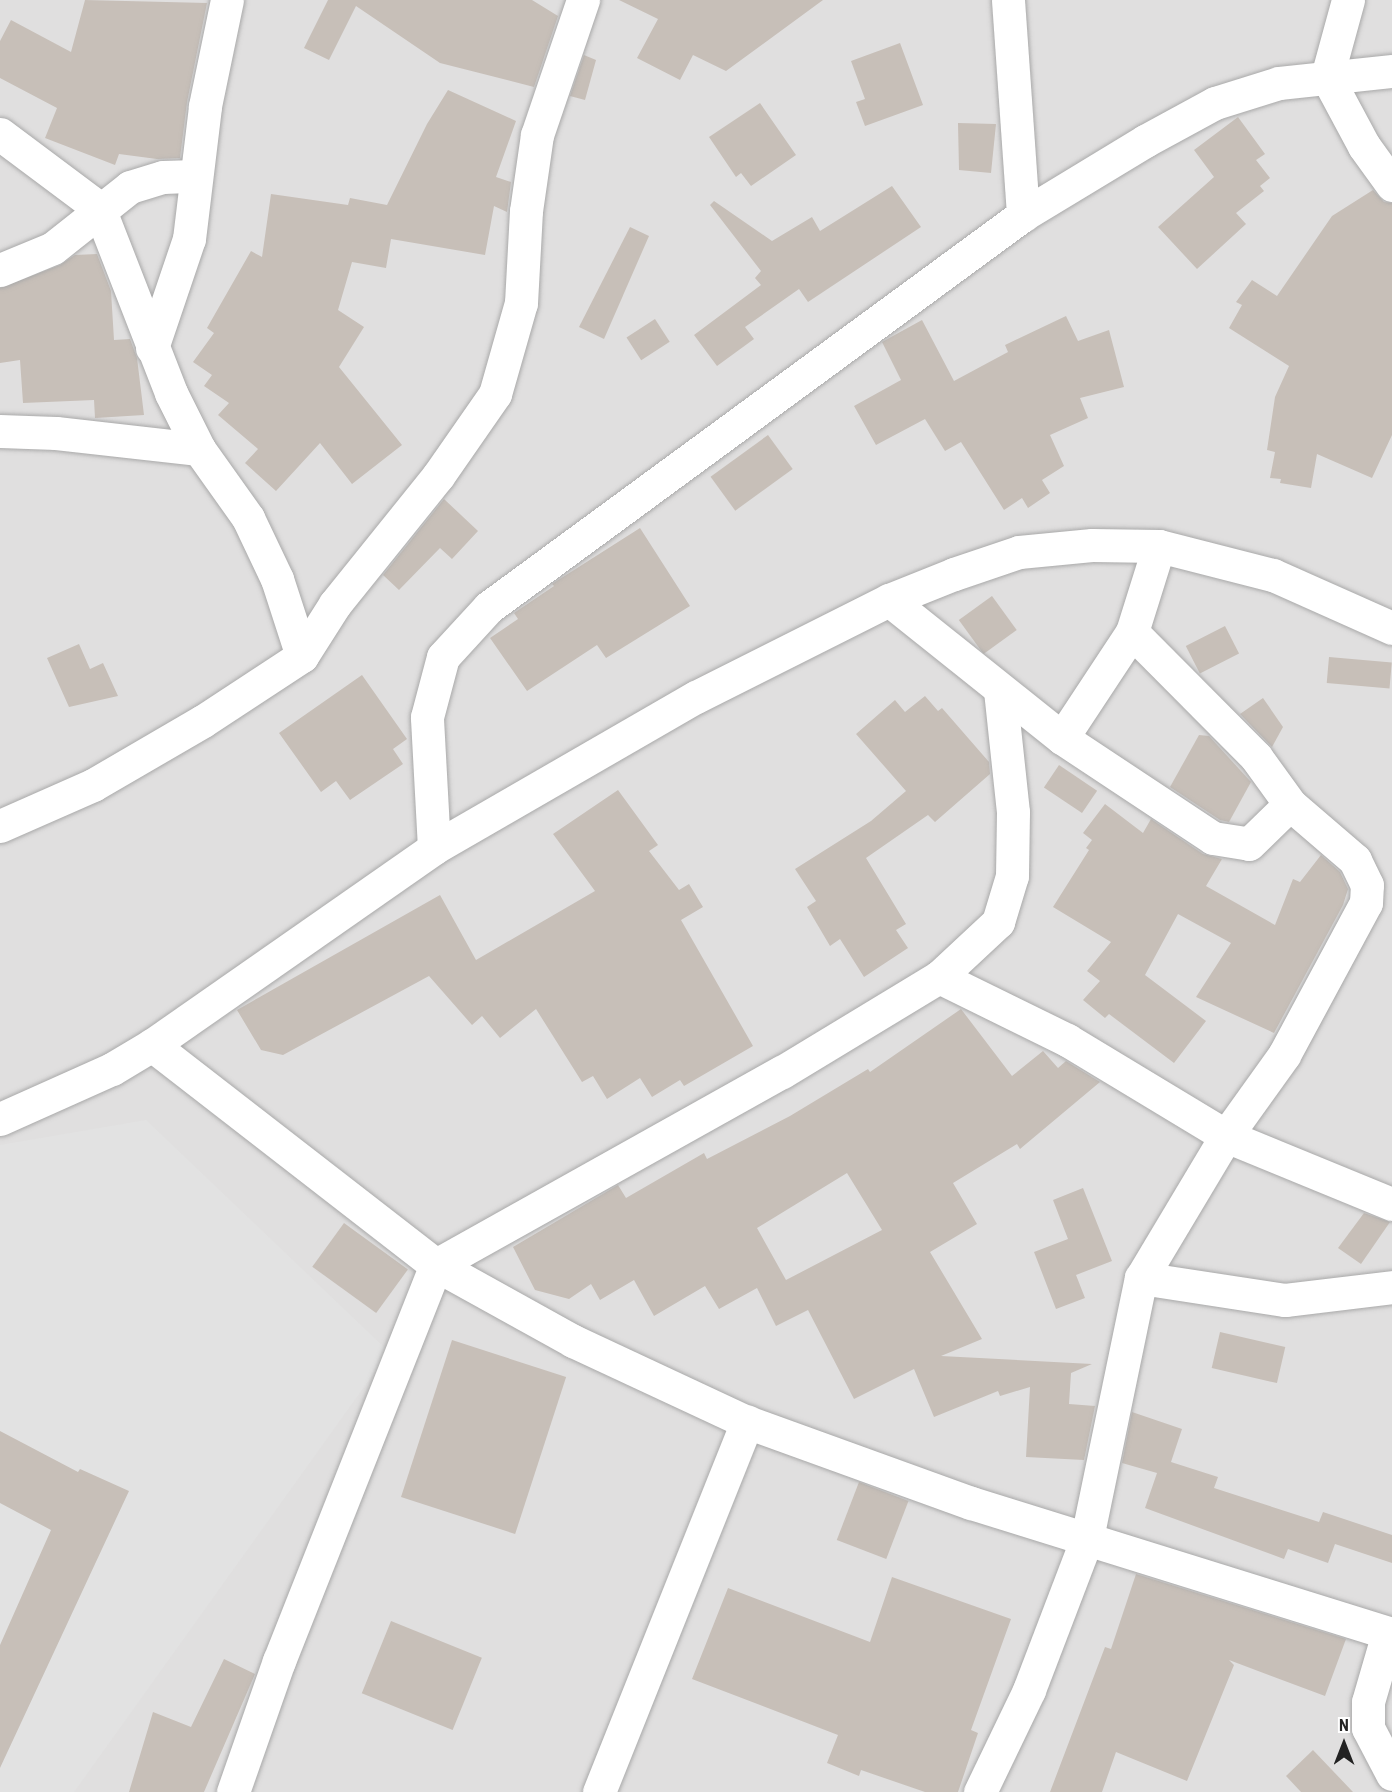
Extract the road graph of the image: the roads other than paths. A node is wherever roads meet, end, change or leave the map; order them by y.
1 (227, 0) edge
2 (583, 0) edge
3 (1008, 0) edge
4 (1348, 0) edge
5 (1392, 71) edge
6 (1327, 77) junction
7 (0, 134) edge
8 (195, 176) junction
9 (1392, 185) edge
10 (99, 208) junction
11 (1023, 215) junction
12 (0, 270) edge
13 (152, 348) junction
14 (0, 431) edge
15 (199, 449) junction
16 (1159, 546) junction
17 (889, 600) junction
18 (1392, 628) edge
19 (1132, 632) junction
20 (302, 656) junction
21 (1000, 691) junction
22 (1062, 738) junction
23 (1290, 804) junction
24 (0, 826) edge
25 (434, 848) junction
26 (939, 977) junction
27 (152, 1045) junction
28 (0, 1119) edge
29 (1226, 1136) junction
30 (1392, 1204) edge
31 (436, 1265) junction
32 (1141, 1278) junction
33 (1392, 1287) edge
34 (747, 1422) junction
35 (1087, 1538) junction
36 (1390, 1634) edge
37 (1392, 1774) edge
38 (233, 1792) edge
39 (599, 1792) edge
40 (980, 1792) edge

1 - 8 street
2 - 20 street
3 - 11 street
4 - 6 street
5 - 6 street
6 - 9 street
6 - 11 street
7 - 10 street
8 - 10 street
8 - 13 street
10 - 12 street
10 - 13 street
11 - 25 street
13 - 15 street
14 - 15 street
15 - 20 street
16 - 17 street
16 - 18 street
16 - 19 street
17 - 21 street
17 - 25 street
19 - 22 street
19 - 23 street
20 - 24 street
21 - 22 street
21 - 26 street
22 - 23 street
23 - 29 street
25 - 27 street
26 - 29 street
26 - 31 street
27 - 28 street
27 - 31 street
29 - 30 street
29 - 32 street
31 - 34 street
31 - 38 street
32 - 33 street
32 - 35 street
34 - 35 street
34 - 39 street
35 - 36 street
35 - 40 street
36 - 37 street

